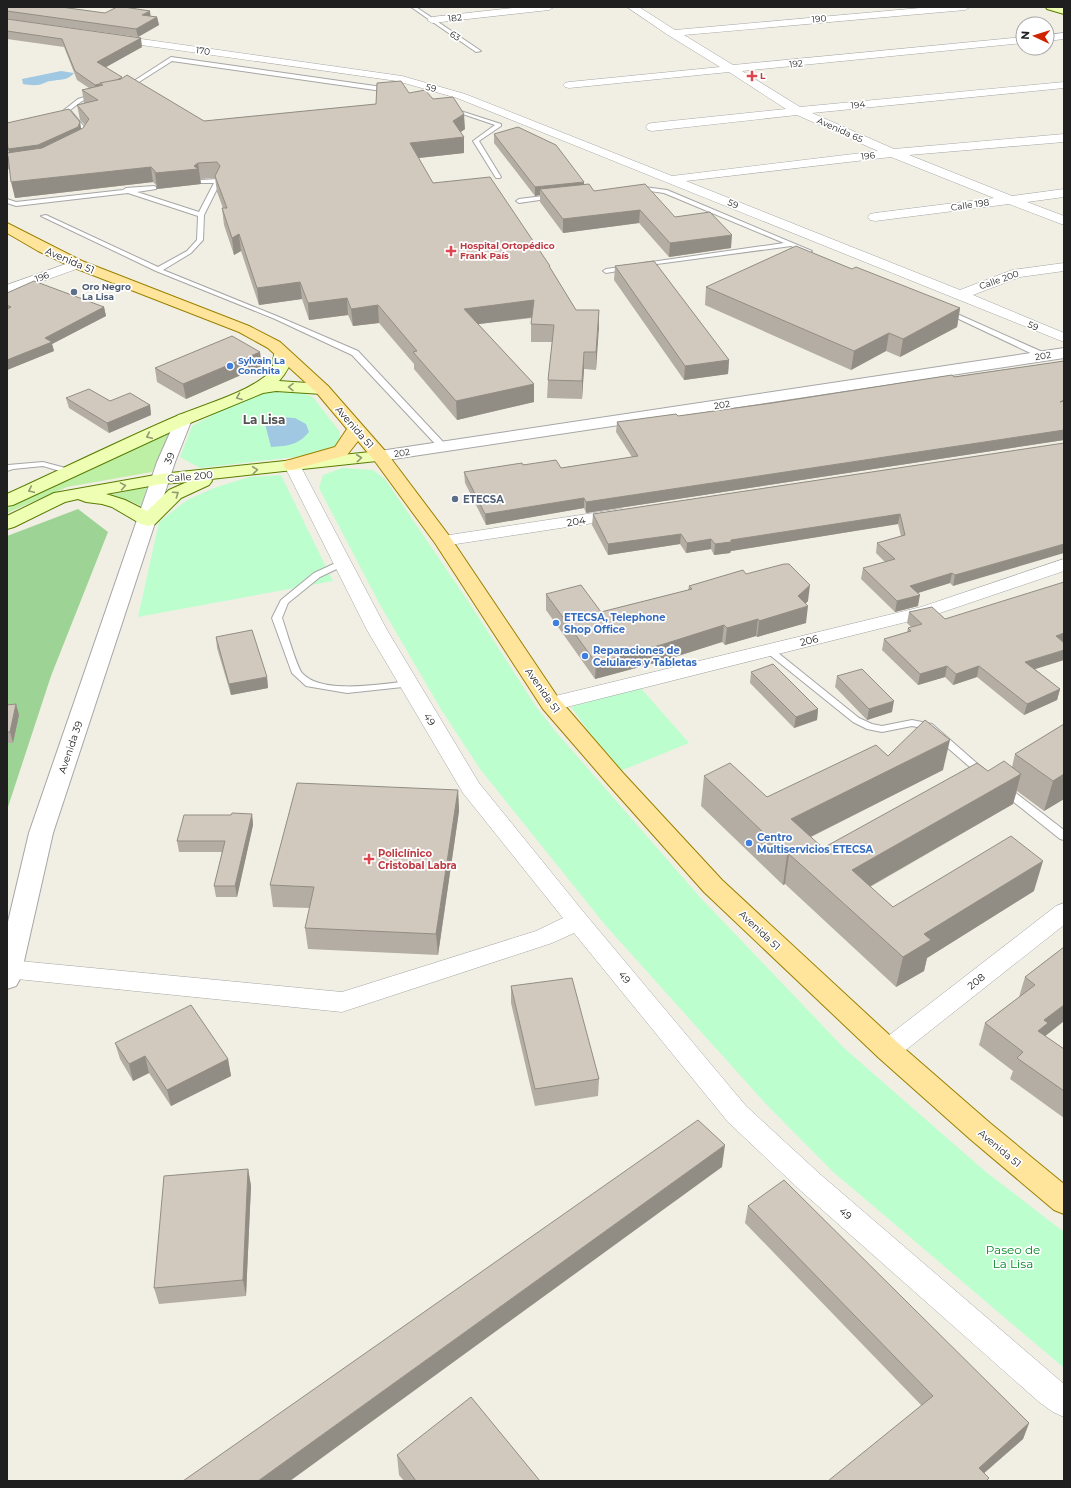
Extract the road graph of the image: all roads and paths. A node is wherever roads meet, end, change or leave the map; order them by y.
1 (413, 7) edge
2 (549, 7) edge
3 (632, 7) edge
4 (832, 7) edge
5 (966, 7) edge
6 (1051, 7) edge
7 (1064, 11) edge
8 (845, 17) junction
9 (432, 20) junction
10 (672, 33) junction
11 (101, 36) edge
12 (1015, 41) edge
13 (478, 51) dead end
14 (731, 70) junction
15 (396, 84) junction
16 (569, 85) dead end
17 (1064, 85) edge
18 (121, 91) edge
19 (102, 94) edge
20 (443, 105) edge
21 (798, 111) junction
22 (652, 128) dead end
23 (1064, 138) edge
24 (77, 144) edge
25 (892, 153) junction
26 (498, 177) dead end
27 (672, 180) junction
28 (201, 182) edge
29 (154, 188) edge
30 (628, 189) edge
31 (126, 190) junction
32 (1064, 193) edge
33 (558, 197) edge
34 (1012, 199) junction
35 (7, 200) edge
36 (519, 201) dead end
37 (202, 215) junction
38 (44, 216) dead end
39 (875, 217) dead end
40 (1064, 221) edge
41 (7, 227) edge
42 (791, 244) junction
43 (812, 253) edge
44 (77, 264) junction
45 (1064, 267) edge
46 (158, 270) junction
47 (606, 271) dead end
48 (7, 290) edge
49 (960, 295) junction
50 (936, 306) edge
51 (1064, 338) edge
52 (1064, 353) edge
53 (282, 354) junction
54 (1044, 356) junction
55 (260, 388) junction
56 (322, 389) junction
57 (184, 420) junction
58 (356, 428) junction
59 (443, 447) junction
60 (380, 456) junction
61 (292, 466) junction
62 (7, 469) edge
63 (70, 472) junction
64 (233, 472) junction
65 (161, 479) junction
66 (60, 497) junction
67 (7, 500) edge
68 (640, 511) edge
69 (148, 520) junction
70 (7, 523) edge
71 (443, 542) junction
72 (342, 563) junction
73 (1064, 565) edge
74 (769, 650) junction
75 (409, 684) junction
76 (551, 704) junction
77 (1064, 836) edge
78 (1064, 912) edge
79 (578, 921) junction
80 (8, 974) edge
81 (888, 1050) junction
82 (1064, 1201) edge
83 (1064, 1402) edge

1 - 9 lane, 63
2 - 9 street, 182
3 - 10 street, Avenida 65
4 - 8 street
5 - 8 street, 190
6 - 7 main road
8 - 10 street, 190
9 - 13 lane, 63
10 - 14 street, Avenida 65
11 - 15 street, 170
12 - 14 street, 192
14 - 16 street, 192
14 - 21 street, Avenida 65
15 - 18 lane
15 - 27 street, 59
17 - 21 street, 194
19 - 24 lane
20 - 26 lane
21 - 22 street, 194
21 - 25 street, Avenida 65
23 - 25 street, 196
25 - 27 street, 196
25 - 34 street, Avenida 65
27 - 49 street, 59
28 - 37 lane
29 - 31 lane
30 - 42 lane
31 - 35 lane
31 - 37 lane
32 - 34 street, Calle 198
33 - 36 lane
34 - 39 street, Calle 198
34 - 40 street, Avenida 65
37 - 46 lane
38 - 46 lane
41 - 44 main road, Avenida 51
42 - 43 lane
42 - 47 lane
44 - 48 street, 196
44 - 53 main road, Avenida 51
45 - 49 street, Calle 200
46 - 59 lane
49 - 51 street, 59
50 - 54 lane
52 - 54 street, 202
53 - 55 main road
53 - 56 main road, Avenida 51
54 - 59 street, 202
56 -> 55 main road
55 -> 57 main road
56 - 58 main road, Avenida 51
57 -> 63 main road
57 - 65 street, 39
58 - 60 main road, Avenida 51
58 - 61 main road
59 - 60 street, 202
61 -> 60 main road, Calle 200
60 - 71 main road, Avenida 51
64 -> 61 main road, Calle 200
61 - 72 street, 49
62 - 63 lane
63 -> 67 main road
64 - 65 main road, Calle 200
69 -> 64 main road
66 -> 65 main road, Calle 200
65 - 69 street, 39
66 - 69 main road
66 - 70 main road, Calle 200
68 - 71 street, 204
69 - 80 street, Avenida 39
71 - 76 main road, Avenida 51
72 - 75 street, 49
72 - 75 lane
73 - 74 street, 206
74 - 76 street, 206
74 - 77 lane
75 - 79 street, 49
76 - 81 main road, Avenida 51
78 - 81 street, 208
79 - 80 street
79 - 83 street, 49
81 - 82 main road, Avenida 51

